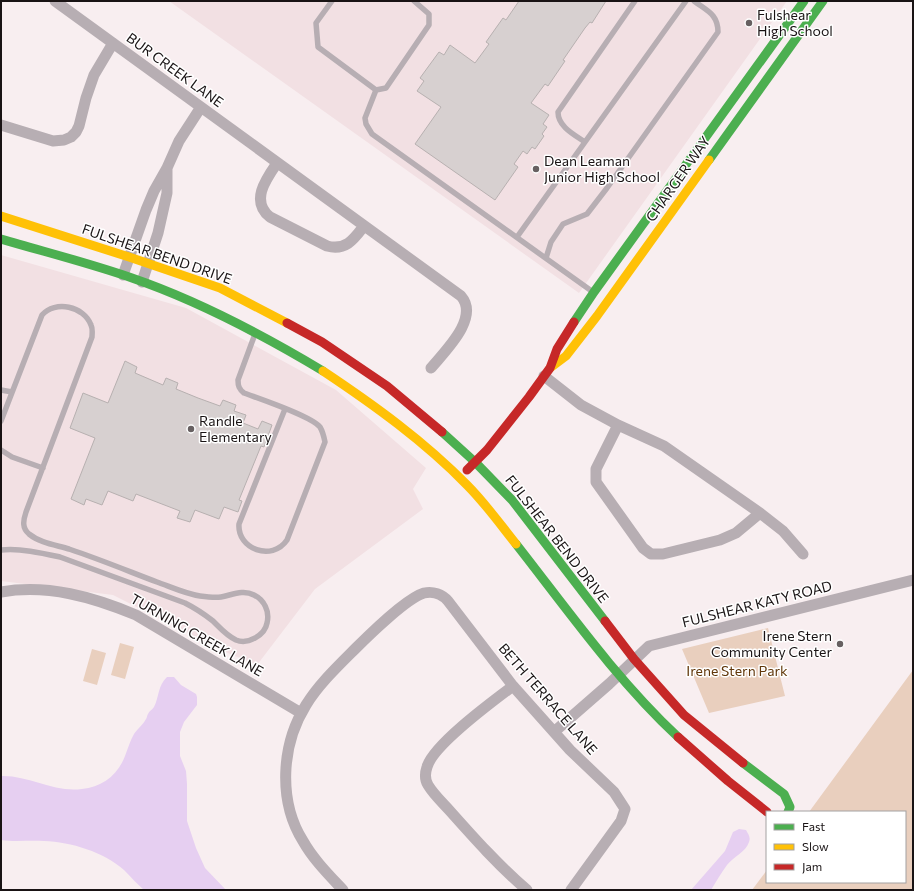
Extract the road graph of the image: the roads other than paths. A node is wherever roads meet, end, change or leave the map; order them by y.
1 (55, 1) edge
2 (332, 1) edge
3 (414, 1) edge
4 (635, 1) edge
5 (686, 1) edge
6 (694, 1) edge
7 (804, 1) edge
8 (823, 1) edge
9 (113, 43) junction
10 (376, 90) junction
11 (201, 107) junction
12 (1, 125) edge
13 (585, 142) junction
14 (277, 163) junction
15 (167, 168) junction
16 (1, 216) edge
17 (364, 226) junction
18 (517, 237) junction
19 (1, 239) edge
20 (129, 256) junction
21 (546, 258) junction
22 (148, 263) junction
23 (123, 275) junction
24 (142, 282) junction
25 (594, 292) junction
26 (608, 302) junction
27 (256, 332) junction
28 (431, 368) dead end
29 (547, 372) junction
30 (1, 390) edge
31 (12, 392) junction
32 (285, 409) junction
33 (1, 421) edge
34 (618, 425) junction
35 (1, 450) edge
36 (475, 462) junction
37 (43, 468) junction
38 (460, 478) junction
39 (760, 513) junction
40 (1, 550) edge
41 (803, 554) dead end
42 (913, 580) edge
43 (1, 592) edge
44 (634, 659) junction
45 (619, 675) junction
46 (513, 686) junction
47 (301, 713) junction
48 (554, 732) junction
49 (766, 811) edge
50 (788, 811) edge
51 (343, 890) edge
52 (527, 890) edge
53 (571, 890) edge

1 - 9 street, BUR CREEK LANE
2 - 10 lane
3 - 10 lane
4 - 13 lane
5 - 13 lane
6 - 21 lane
7 - 25 street, CHARGER WAY
8 - 26 street, CHARGER WAY
9 - 11 street, BUR CREEK LANE
9 - 12 street
10 - 18 lane
11 - 14 street, BUR CREEK LANE
11 - 15 street
13 - 18 lane
14 - 17 street, BUR CREEK LANE
14 - 17 street
15 - 20 street
15 - 22 street
16 - 20 street, FULSHEAR BEND DRIVE
17 - 28 street, BUR CREEK LANE
18 - 21 lane
19 - 23 street
20 - 22 street, FULSHEAR BEND DRIVE
20 - 23 street
21 - 25 lane
22 - 24 street
22 - 36 street, FULSHEAR BEND DRIVE
23 - 24 street
24 - 27 street
25 - 26 street
25 - 29 street, CHARGER WAY
26 - 29 street, CHARGER WAY
27 - 32 lane
27 - 38 street
29 - 34 street
29 - 36 street, CHARGER WAY
30 - 31 lane
31 - 33 lane
31 - 37 lane
32 - 32 lane
34 - 39 street
34 - 39 street
35 - 37 lane
36 - 38 street, CHARGER WAY
36 - 44 street, FULSHEAR BEND DRIVE
37 - 40 lane
38 - 45 street
39 - 41 street
42 - 44 street, FULSHEAR KATY ROAD
43 - 47 street, TURNING CREEK LANE
44 - 45 street, FULSHEAR KATY ROAD
44 - 50 street, FULSHEAR BEND DRIVE
45 - 48 street, FULSHEAR KATY ROAD
45 - 49 street
46 - 47 street, BETH TERRACE LANE
46 - 48 street, BETH TERRACE LANE
46 - 52 street
47 - 51 street
48 - 53 street, BETH TERRACE LANE

